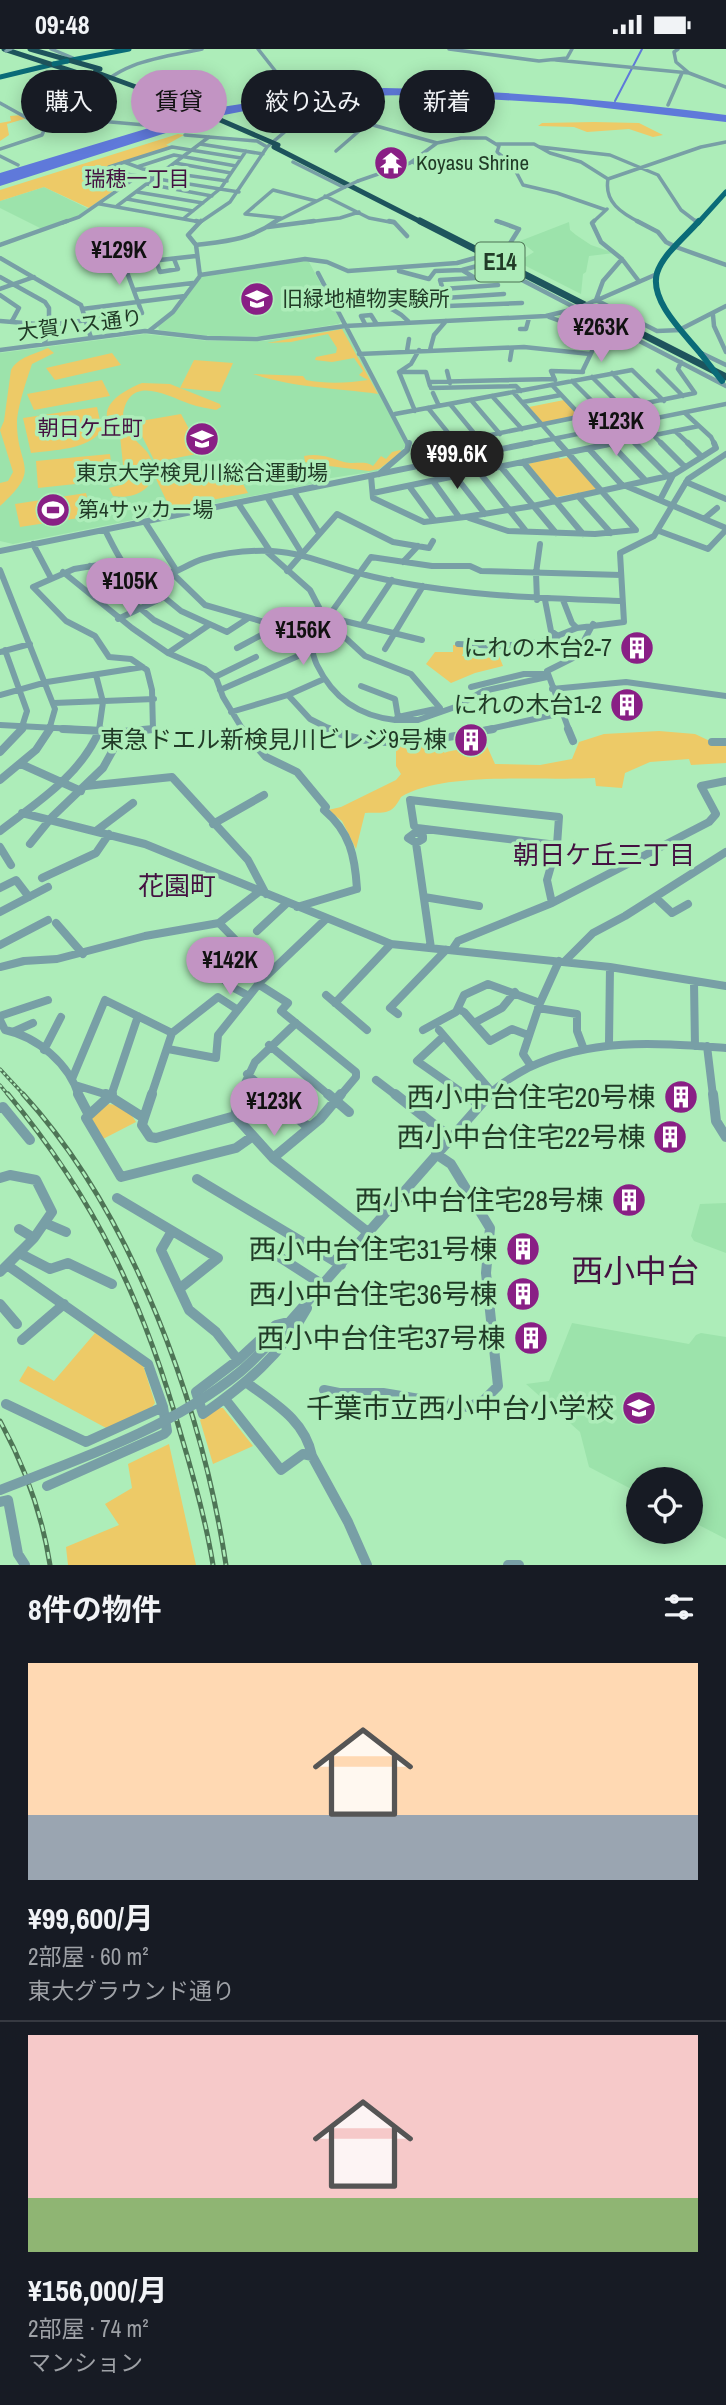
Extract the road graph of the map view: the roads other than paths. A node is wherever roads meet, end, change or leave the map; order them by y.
1 (19, 49) edge
2 (30, 49) edge
3 (51, 49) edge
4 (121, 49) edge
5 (130, 49) edge
6 (202, 49) edge
7 (258, 49) edge
8 (449, 49) edge
9 (572, 49) edge
10 (678, 49) edge
11 (7, 50) edge
12 (485, 51) edge
13 (69, 60) junction
14 (556, 60) junction
15 (51, 64) junction
16 (79, 70) edge
17 (82, 70) edge
18 (84, 70) edge
19 (87, 70) edge
20 (275, 70) edge
21 (682, 73) junction
22 (689, 73) junction
23 (117, 75) edge
24 (0, 76) edge
25 (726, 87) edge
26 (0, 103) edge
27 (668, 105) dead end
28 (21, 115) edge
29 (227, 125) edge
30 (385, 129) edge
31 (43, 133) edge
32 (287, 133) edge
33 (357, 133) edge
34 (185, 135) dead end
35 (209, 137) junction
36 (726, 142) edge
37 (200, 143) junction
38 (437, 143) junction
39 (496, 144) junction
40 (273, 146) junction
41 (540, 147) junction
42 (0, 149) edge
43 (191, 150) junction
44 (246, 151) junction
45 (336, 151) dead end
46 (262, 154) junction
47 (0, 156) edge
48 (183, 157) junction
49 (241, 158) junction
50 (124, 162) junction
51 (293, 162) dead end
52 (412, 162) junction
53 (175, 163) junction
54 (18, 165) dead end
55 (236, 166) junction
56 (637, 166) junction
57 (136, 167) junction
58 (166, 170) junction
59 (430, 170) dead end
60 (232, 173) junction
61 (138, 176) junction
62 (157, 177) junction
63 (608, 179) junction
64 (226, 181) junction
65 (147, 184) junction
66 (344, 187) junction
67 (221, 188) junction
68 (137, 191) junction
69 (239, 192) junction
70 (726, 192) edge
71 (212, 196) junction
72 (325, 197) junction
73 (127, 199) junction
74 (316, 201) junction
75 (611, 202) junction
76 (203, 203) junction
77 (100, 204) junction
78 (117, 207) junction
79 (606, 210) junction
80 (193, 211) junction
81 (359, 212) junction
82 (281, 218) junction
83 (183, 219) junction
84 (200, 222) junction
85 (496, 222) dead end
86 (698, 223) junction
87 (268, 227) junction
88 (407, 236) dead end
89 (666, 242) junction
90 (0, 245) edge
91 (195, 245) junction
92 (676, 247) junction
93 (493, 252) dead end
94 (196, 256) junction
95 (482, 256) dead end
96 (0, 257) edge
97 (666, 258) junction
98 (174, 259) junction
99 (622, 259) junction
100 (156, 261) junction
101 (485, 264) dead end
102 (726, 265) edge
103 (497, 267) dead end
104 (400, 268) junction
105 (462, 270) junction
106 (318, 273) dead end
107 (657, 274) junction
108 (201, 275) junction
109 (0, 277) edge
110 (34, 277) junction
111 (638, 280) junction
112 (194, 283) junction
113 (12, 284) junction
114 (0, 289) edge
115 (443, 289) junction
116 (134, 290) junction
117 (504, 294) junction
118 (0, 295) edge
119 (356, 295) dead end
120 (185, 296) junction
121 (329, 297) junction
122 (445, 298) junction
123 (138, 301) junction
124 (595, 301) junction
125 (522, 303) dead end
126 (509, 304) junction
127 (489, 306) junction
128 (726, 306) edge
129 (335, 307) junction
130 (82, 309) junction
131 (578, 309) junction
132 (713, 315) junction
133 (546, 316) junction
134 (529, 318) junction
135 (498, 320) junction
136 (0, 321) edge
137 (12, 321) junction
138 (86, 321) junction
139 (408, 321) junction
140 (446, 321) junction
141 (50, 325) junction
142 (345, 326) junction
143 (520, 328) dead end
144 (681, 330) junction
145 (149, 331) junction
146 (615, 332) junction
147 (91, 338) junction
148 (409, 339) dead end
149 (636, 340) junction
150 (597, 343) junction
151 (44, 344) junction
152 (512, 348) junction
153 (554, 349) junction
154 (0, 350) edge
155 (419, 350) junction
156 (430, 350) junction
157 (407, 351) junction
158 (726, 352) edge
159 (590, 353) junction
160 (700, 353) junction
161 (359, 355) junction
162 (552, 359) dead end
163 (510, 360) dead end
164 (681, 362) junction
165 (726, 365) edge
166 (447, 371) dead end
167 (658, 371) dead end
168 (399, 372) junction
169 (582, 372) junction
170 (612, 373) junction
171 (591, 377) junction
172 (725, 380) edge
173 (553, 381) junction
174 (572, 381) junction
175 (450, 383) junction
176 (431, 388) junction
177 (521, 391) junction
178 (513, 392) junction
179 (561, 395) junction
180 (492, 396) junction
181 (682, 397) junction
182 (471, 400) junction
183 (664, 401) junction
184 (523, 402) junction
185 (450, 404) junction
186 (726, 404) edge
187 (644, 405) junction
188 (439, 406) junction
189 (428, 408) junction
190 (624, 409) junction
191 (415, 411) junction
192 (695, 411) junction
193 (604, 413) junction
194 (685, 413) junction
195 (395, 414) junction
196 (582, 417) junction
197 (639, 422) junction
198 (543, 425) junction
199 (699, 426) junction
200 (522, 429) junction
201 (675, 431) junction
202 (500, 434) junction
203 (654, 435) junction
204 (478, 438) junction
205 (555, 439) junction
206 (632, 440) junction
207 (456, 442) junction
208 (611, 444) junction
209 (589, 449) junction
210 (568, 453) junction
211 (726, 454) edge
212 (467, 457) junction
213 (702, 457) junction
214 (523, 462) junction
215 (501, 467) junction
216 (685, 467) junction
217 (478, 472) junction
218 (379, 474) junction
219 (371, 476) junction
220 (671, 476) junction
221 (456, 477) junction
222 (433, 481) junction
223 (646, 481) junction
224 (686, 482) junction
225 (409, 486) junction
226 (625, 486) junction
227 (602, 491) junction
228 (293, 492) junction
229 (373, 493) junction
230 (578, 495) junction
231 (267, 498) junction
232 (726, 499) edge
233 (556, 500) junction
234 (660, 500) junction
235 (238, 503) junction
236 (672, 505) junction
237 (533, 506) junction
238 (717, 508) dead end
239 (509, 510) junction
240 (485, 514) junction
241 (462, 517) junction
242 (705, 518) junction
243 (434, 520) junction
244 (145, 522) junction
245 (726, 529) edge
246 (105, 530) junction
247 (526, 531) junction
248 (659, 531) junction
249 (319, 533) junction
250 (556, 533) junction
251 (611, 533) junction
252 (583, 534) junction
253 (433, 541) dead end
254 (33, 544) junction
255 (540, 544) dead end
256 (418, 546) junction
257 (0, 551) edge
258 (268, 551) junction
259 (301, 553) junction
260 (122, 561) junction
261 (403, 562) junction
262 (90, 566) junction
263 (0, 570) edge
264 (174, 571) junction
265 (287, 571) junction
266 (64, 572) junction
267 (360, 573) junction
268 (536, 573) junction
269 (621, 575) junction
270 (51, 578) junction
271 (142, 579) junction
272 (391, 580) junction
273 (423, 586) junction
274 (9, 596) junction
275 (0, 598) edge
276 (162, 598) junction
277 (537, 600) junction
278 (545, 600) junction
279 (563, 600) junction
280 (622, 601) junction
281 (140, 608) junction
282 (326, 616) junction
283 (118, 619) junction
284 (247, 619) junction
285 (593, 624) junction
286 (209, 625) junction
287 (273, 625) junction
288 (362, 625) junction
289 (578, 628) junction
290 (296, 633) junction
291 (393, 633) junction
292 (558, 636) junction
293 (190, 638) junction
294 (422, 640) dead end
295 (30, 644) junction
296 (458, 644) dead end
297 (276, 647) dead end
298 (237, 648) dead end
299 (386, 649) dead end
300 (313, 650) junction
301 (2, 651) edge
302 (168, 653) junction
303 (256, 657) dead end
304 (143, 667) junction
305 (96, 675) junction
306 (547, 676) junction
307 (215, 677) junction
308 (324, 679) junction
309 (47, 682) junction
310 (361, 686) dead end
311 (471, 687) dead end
312 (21, 689) junction
313 (552, 689) junction
314 (220, 690) junction
315 (0, 695) edge
316 (288, 695) junction
317 (726, 696) edge
318 (154, 699) junction
319 (105, 701) junction
320 (54, 703) junction
321 (231, 712) junction
322 (562, 713) junction
323 (397, 719) junction
324 (0, 725) edge
325 (23, 726) junction
326 (51, 728) junction
327 (101, 731) junction
328 (123, 732) junction
329 (573, 741) dead end
330 (712, 742) dead end
331 (726, 742) edge
332 (0, 752) edge
333 (22, 764) junction
334 (0, 780) edge
335 (62, 782) junction
336 (726, 782) edge
337 (84, 788) junction
338 (264, 795) dead end
339 (133, 803) dead end
340 (22, 813) junction
341 (50, 821) junction
342 (213, 824) junction
343 (417, 830) junction
344 (0, 831) edge
345 (96, 831) junction
346 (109, 834) junction
347 (30, 844) dead end
348 (557, 845) junction
349 (0, 847) edge
350 (726, 852) edge
351 (11, 865) dead end
352 (42, 878) dead end
353 (48, 887) dead end
354 (0, 888) edge
355 (263, 893) junction
356 (29, 897) junction
357 (424, 897) junction
358 (655, 897) junction
359 (552, 902) junction
360 (287, 903) junction
361 (688, 904) dead end
362 (479, 906) dead end
363 (297, 907) junction
364 (0, 912) edge
365 (326, 919) junction
366 (219, 923) junction
367 (257, 931) dead end
368 (237, 941) junction
369 (391, 944) junction
370 (0, 945) edge
371 (431, 948) junction
372 (449, 950) junction
373 (83, 954) junction
374 (561, 961) junction
375 (0, 967) edge
376 (610, 967) junction
377 (260, 982) junction
378 (694, 982) junction
379 (726, 986) edge
380 (515, 992) junction
381 (326, 995) dead end
382 (250, 996) junction
383 (48, 1000) dead end
384 (335, 1003) junction
385 (539, 1005) junction
386 (458, 1009) junction
387 (238, 1010) junction
388 (398, 1014) dead end
389 (138, 1016) junction
390 (61, 1017) dead end
391 (0, 1018) edge
392 (33, 1023) dead end
393 (296, 1023) junction
394 (474, 1023) junction
395 (422, 1030) dead end
396 (15, 1031) junction
397 (367, 1031) dead end
398 (172, 1033) junction
399 (528, 1035) junction
400 (609, 1043) junction
401 (269, 1045) junction
402 (695, 1046) junction
403 (707, 1046) junction
404 (583, 1047) junction
405 (726, 1048) edge
406 (168, 1049) junction
407 (44, 1050) junction
408 (531, 1066) junction
409 (247, 1074) junction
410 (376, 1080) dead end
411 (74, 1082) junction
412 (492, 1092) junction
413 (111, 1096) junction
414 (335, 1100) junction
415 (480, 1105) junction
416 (0, 1108) edge
417 (349, 1112) dead end
418 (89, 1115) junction
419 (235, 1116) junction
420 (144, 1118) junction
421 (309, 1128) junction
422 (253, 1136) junction
423 (726, 1137) edge
424 (451, 1138) junction
425 (30, 1140) dead end
426 (436, 1154) junction
427 (273, 1158) junction
428 (0, 1179) edge
429 (197, 1179) dead end
430 (117, 1198) dead end
431 (45, 1223) junction
432 (19, 1229) dead end
433 (66, 1231) dead end
434 (172, 1231) junction
435 (369, 1233) junction
436 (34, 1238) junction
437 (267, 1249) dead end
438 (19, 1253) junction
439 (341, 1265) junction
440 (3, 1268) edge
441 (112, 1284) dead end
442 (323, 1285) junction
443 (179, 1289) junction
444 (310, 1301) junction
445 (0, 1304) edge
446 (64, 1304) junction
447 (289, 1323) junction
448 (17, 1324) dead end
449 (22, 1340) dead end
450 (238, 1360) junction
451 (247, 1383) junction
452 (324, 1390) dead end
453 (225, 1399) junction
454 (6, 1404) dead end
455 (163, 1406) junction
456 (312, 1456) junction
457 (47, 1486) dead end
458 (0, 1490) edge
459 (0, 1502) edge
460 (24, 1565) edge
461 (367, 1565) edge
462 (508, 1565) edge
463 (519, 1565) edge

1 - 18 highway, E14
2 - 13 highway
3 - 13 street
4 - 13 main road
5 - 13 main road
6 - 23 street
7 - 20 street
8 - 12 street
9 - 14 street
10 - 22 street
11 - 15 highway
11 - 17 highway, E14
12 - 14 street
13 - 15 main road, bridge
13 - 19 highway
14 - 21 street
15 - 16 highway
15 - 24 main road
21 - 22 street
21 - 27 street
22 - 25 street
26 - 28 street
29 - 40 highway, E14, bridge
30 - 38 street
31 - 42 street
32 - 40 street
33 - 45 street
34 - 35 street
35 - 37 street
35 - 40 street
36 - 56 street
37 - 43 street
37 - 44 street
38 - 39 street
38 - 52 street
39 - 41 street
39 - 79 street
40 - 46 street
40 - 172 highway, E14
41 - 56 street
41 - 63 street
43 - 48 street
43 - 49 street
43 - 50 street
44 - 46 street
44 - 49 street
46 - 69 street
47 - 54 street
48 - 53 street
48 - 55 street
48 - 57 street
49 - 55 street
50 - 57 street
50 - 61 street
51 - 66 street
52 - 59 street
52 - 66 street, bridge
53 - 58 street
53 - 60 street
55 - 60 street
56 - 63 street
56 - 86 street
57 - 58 street
58 - 62 street
58 - 64 street
60 - 64 street
61 - 62 street
61 - 77 street
62 - 65 street
62 - 67 street
63 - 75 street
64 - 67 street
65 - 68 street
65 - 71 street
66 - 72 street
67 - 69 street
67 - 71 street
68 - 73 street
68 - 76 street
69 - 84 street
70 - 86 main road
71 - 76 street
72 - 74 street
72 - 81 street
73 - 78 street
73 - 80 street
74 - 82 street
74 - 82 street
75 - 79 street
75 - 89 street
76 - 80 street
77 - 78 street
77 - 90 street
78 - 83 street
79 - 99 street
80 - 83 street
81 - 87 street
81 - 88 street
82 - 87 street
83 - 84 street
84 - 91 street
85 - 93 street
86 - 92 main road
87 - 91 street
89 - 92 street
89 - 97 street
91 - 94 street
92 - 97 main road
92 - 102 street
94 - 98 street
94 - 108 street
95 - 104 street
96 - 110 street
97 - 107 main road
98 - 100 street
98 - 100 street
99 - 111 street
99 - 124 street
100 - 116 street
101 - 105 street
103 - 131 street
104 - 105 street
104 - 108 street
105 - 115 street
106 - 121 street
107 - 111 street, 大賀ハス通り
107 - 144 main road
108 - 112 street
109 - 113 street
110 - 113 street
110 - 130 street
111 - 124 street, 大賀ハス通り
112 - 116 street
112 - 120 street
113 - 114 street
113 - 141 street
115 - 117 street
115 - 122 street
116 - 123 street
117 - 122 street
117 - 126 street
118 - 137 street
119 - 121 street
120 - 123 street
120 - 145 street
121 - 129 street
122 - 127 street
123 - 130 street
123 - 138 street
124 - 131 street, 大賀ハス通り, bridge
124 - 144 street
125 - 126 street
126 - 127 street
127 - 135 street
128 - 132 street
129 - 139 street
129 - 142 street
130 - 138 street
131 - 133 street, 大賀ハス通り
131 - 146 street
132 - 144 street
132 - 158 street
133 - 134 street, 大賀ハス通り
133 - 146 street
134 - 135 street, 大賀ハス通り
134 - 143 street
135 - 140 street, 大賀ハス通り
136 - 137 street
137 - 141 street
138 - 141 street
138 - 147 street
139 - 140 street, 大賀ハス通り
139 - 142 street, 大賀ハス通り
140 - 156 street
141 - 151 street
142 - 145 street, 大賀ハス通り
142 - 161 street
144 - 160 main road
145 - 147 street, 大賀ハス通り
146 - 149 street
146 - 150 street
147 - 151 street, 大賀ハス通り
148 - 157 street
149 - 150 street
149 - 164 street
150 - 159 street
151 - 154 street, 大賀ハス通り
152 - 153 street
152 - 156 street
152 - 163 street
153 - 159 street
153 - 162 street
155 - 156 street
155 - 157 street
155 - 168 street
157 - 161 street
159 - 169 street
160 - 165 street
160 - 172 main road, bridge
161 - 195 street
164 - 172 street
164 - 181 street
166 - 175 street
167 - 181 street
168 - 176 street
168 - 191 street
169 - 171 street
169 - 173 street
170 - 171 street
170 - 183 street
170 - 187 street
171 - 174 street
171 - 190 street
173 - 174 street
173 - 175 street
173 - 177 street
173 - 179 street
174 - 193 street
175 - 176 street
176 - 177 street
176 - 188 street
177 - 178 street
178 - 180 street
178 - 184 street
179 - 184 street
179 - 196 street
180 - 182 street
180 - 200 street
181 - 183 street
181 - 192 street
182 - 185 street
182 - 202 street
183 - 187 street
184 - 198 street
185 - 188 street
185 - 204 street
186 - 192 street
187 - 190 street
188 - 189 street
189 - 191 street
189 - 207 street
190 - 193 street
190 - 197 street
191 - 195 street
192 - 194 street
193 - 196 street
194 - 197 street
194 - 199 street
195 - 218 street
196 - 198 street
197 - 203 street
197 - 205 street
198 - 200 street
198 - 205 street
199 - 201 street
199 - 213 street
200 - 202 street
201 - 203 street
201 - 213 street
202 - 204 street
203 - 206 street
203 - 216 street
204 - 207 street
205 - 210 street
205 - 212 street
206 - 208 street
206 - 220 street
207 - 212 street
208 - 209 street
208 - 223 street
209 - 210 street
209 - 226 street
210 - 214 street
210 - 227 street
211 - 224 street
212 - 217 street
212 - 218 street
213 - 216 street
214 - 215 street
214 - 233 street
215 - 217 street
215 - 237 street
216 - 220 street
217 - 221 street
217 - 239 street
218 - 219 street
219 - 228 street
219 - 229 street
220 - 223 street
220 - 234 street
221 - 222 street
221 - 240 street
222 - 225 street
222 - 241 street
223 - 226 street
224 - 232 street
224 - 236 street
225 - 229 street
225 - 243 street
226 - 227 street
226 - 234 street
227 - 230 street
227 - 251 street
228 - 231 street
228 - 249 street
229 - 243 street
230 - 233 street
230 - 251 street
231 - 235 street
231 - 259 street
233 - 237 street
233 - 252 street
234 - 236 street
235 - 244 street
235 - 258 street
236 - 242 street
236 - 248 street
237 - 239 street
237 - 250 street
238 - 242 street
239 - 240 street
239 - 247 street
240 - 241 street
241 - 243 street
241 - 247 street
242 - 245 street
244 - 246 street
244 - 264 street
245 - 248 street
246 - 254 street
246 - 260 street
247 - 250 street
248 - 269 street
249 - 256 street
249 - 259 street
250 - 252 street
251 - 252 street
253 - 256 street
254 - 257 street
254 - 270 street
255 - 268 street
256 - 261 street
258 - 259 street
258 - 264 street
258 - 265 street
259 - 265 street
259 - 267 street
260 - 262 street
260 - 271 street
261 - 267 street
261 - 268 street
262 - 266 street
262 - 281 street
263 - 274 street
264 - 271 street
264 - 284 street
265 - 282 street
266 - 270 street
266 - 283 street
267 - 272 street
267 - 282 street
268 - 269 street
268 - 277 street
269 - 280 street
270 - 304 street
271 - 276 street
272 - 273 street
272 - 288 street
273 - 277 street
273 - 291 street
274 - 275 street
274 - 295 street
276 - 281 street
276 - 286 street
277 - 278 street
278 - 279 street
278 - 292 street
279 - 280 street
279 - 289 street
280 - 285 street
281 - 283 street
281 - 293 street
282 - 288 street
282 - 323 street
283 - 302 street
284 - 286 street
284 - 287 street
285 - 289 street
285 - 306 street
286 - 293 street
287 - 290 street
287 - 298 street
288 - 291 street
289 - 292 street
290 - 297 street
290 - 300 street
291 - 294 street
291 - 299 street
292 - 296 street
293 - 302 street
295 - 301 street
295 - 309 street
300 - 308 street
300 - 314 street
301 - 312 street
302 - 307 street
303 - 307 street
304 - 305 street
304 - 318 street
305 - 309 street
305 - 319 street
306 - 311 street
306 - 313 street
306 - 323 street
307 - 314 street
308 - 316 street
308 - 323 street
309 - 312 street
309 - 320 street
310 - 323 street
312 - 315 street
312 - 325 street
313 - 317 street
313 - 322 street
314 - 321 street
316 - 321 street
316 - 322 street
318 - 319 street
318 - 328 street
319 - 320 street
319 - 327 street
320 - 326 street
321 - 363 street
322 - 329 street
324 - 325 street
325 - 326 street
325 - 332 street
326 - 327 street
326 - 333 street
327 - 328 street
327 - 335 street
328 - 337 street
330 - 331 street
333 - 334 street
333 - 335 street
335 - 337 street
335 - 340 street
336 - 359 street
337 - 341 street
337 - 342 street
338 - 342 street
339 - 345 street
340 - 341 street
340 - 344 street
341 - 345 street
341 - 347 street
342 - 355 street
343 - 348 street
343 - 348 street
343 - 357 street
345 - 346 street
346 - 352 street
346 - 355 street
348 - 359 street
349 - 351 street
350 - 358 street
353 - 356 street
354 - 356 street
355 - 360 street
355 - 366 street
356 - 364 street
357 - 362 street
357 - 371 street
358 - 361 street
358 - 374 street
359 - 372 street
360 - 363 street
360 - 367 street
363 - 365 street
365 - 369 street
365 - 377 street
366 - 368 street
366 - 373 street
368 - 377 street
368 - 382 street
369 - 371 street
369 - 384 street
370 - 373 street
371 - 372 street
372 - 374 street
372 - 388 street
373 - 375 street
374 - 376 street
374 - 385 street
376 - 378 street
376 - 400 street
377 - 382 street
377 - 393 street
378 - 379 street
378 - 402 street
380 - 385 street
380 - 386 street
380 - 394 street
381 - 384 street
382 - 387 street
383 - 391 street
384 - 397 street
385 - 399 street
385 - 404 street
386 - 394 street
386 - 395 street
387 - 398 street
387 - 406 street
389 - 398 street
389 - 411 street
389 - 413 street
390 - 407 street
391 - 396 street
392 - 396 street
393 - 401 street
393 - 414 street
394 - 399 street
396 - 407 street
398 - 406 street
399 - 408 street
400 - 402 street
400 - 404 street
401 - 409 street
401 - 414 street
402 - 403 street
403 - 405 street
403 - 423 street
404 - 408 street
406 - 420 street
407 - 411 street
408 - 412 street
409 - 419 street
409 - 421 street
410 - 424 street
411 - 413 street
411 - 418 street
412 - 415 street
412 - 415 street
413 - 418 street
413 - 420 street
414 - 417 street
414 - 421 street
415 - 424 street
416 - 425 street
418 - 422 street
419 - 420 street
419 - 422 street
421 - 427 street
422 - 427 street
424 - 426 street
426 - 435 street
426 - 452 street
427 - 435 street
428 - 431 street
429 - 439 street
430 - 434 street
431 - 433 street
431 - 436 street
432 - 436 street
434 - 443 street
434 - 443 street
435 - 439 street
436 - 438 street
437 - 442 street
438 - 440 street
438 - 441 street
439 - 442 street
440 - 446 street
442 - 444 street
443 - 450 street
444 - 447 street
444 - 451 street
445 - 448 street
446 - 449 street
446 - 455 street
447 - 450 street
447 - 458 street, bridge
450 - 453 street
451 - 453 street
451 - 456 street
453 - 456 street
454 - 455 street
455 - 457 street
456 - 461 street
459 - 460 street
462 - 463 street

